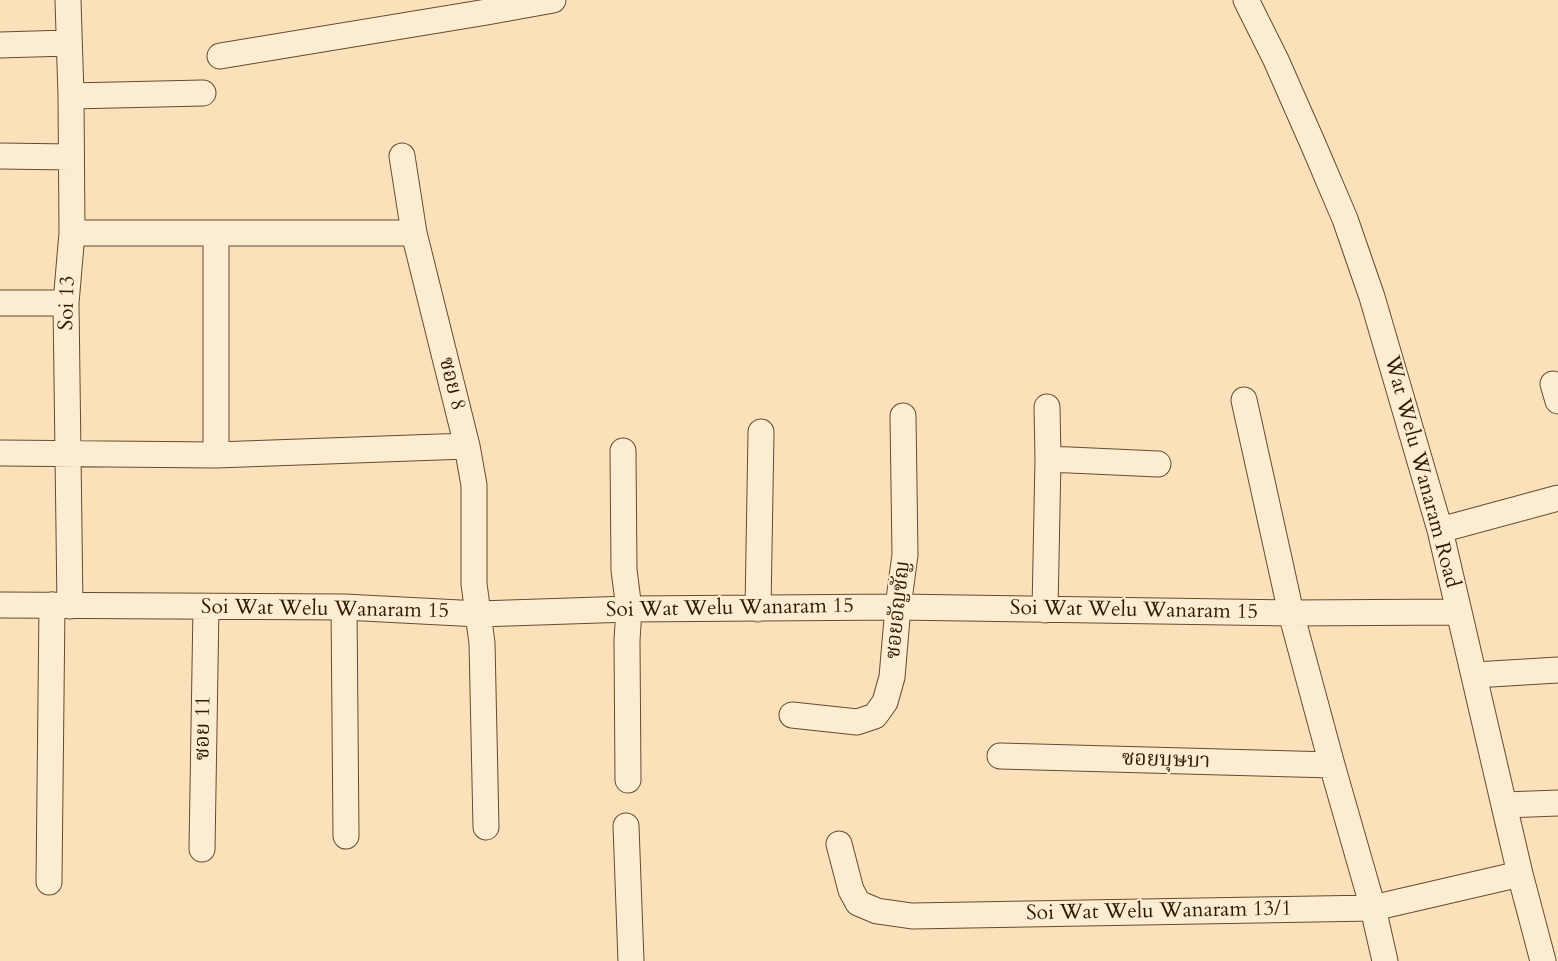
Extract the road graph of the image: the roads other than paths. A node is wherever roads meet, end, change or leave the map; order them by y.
1 (68, 0) edge
2 (553, 0) edge
3 (1246, 0) edge
4 (486, 6) edge
5 (68, 43) junction
6 (0, 44) edge
7 (220, 56) dead end
8 (203, 93) dead end
9 (71, 96) junction
10 (0, 156) edge
11 (402, 156) dead end
12 (71, 157) junction
13 (72, 232) junction
14 (216, 233) junction
15 (414, 233) junction
16 (0, 303) edge
17 (66, 303) junction
18 (1244, 400) dead end
19 (1047, 407) dead end
20 (904, 416) dead end
21 (761, 432) dead end
22 (467, 446) junction
23 (622, 451) dead end
24 (0, 453) edge
25 (69, 454) junction
26 (216, 455) junction
27 (1048, 459) junction
28 (1158, 464) dead end
29 (1558, 498) edge
30 (1440, 530) junction
31 (0, 605) edge
32 (61, 606) junction
33 (206, 607) junction
34 (898, 607) junction
35 (344, 608) junction
36 (629, 609) junction
37 (758, 609) junction
38 (1045, 610) junction
39 (1459, 612) junction
40 (1291, 613) junction
41 (479, 614) junction
42 (1558, 670) edge
43 (1475, 676) junction
44 (792, 716) dead end
45 (1000, 756) dead end
46 (1332, 765) junction
47 (628, 780) dead end
48 (1558, 803) edge
49 (1505, 805) junction
50 (626, 826) dead end
51 (486, 827) dead end
52 (346, 836) dead end
53 (839, 844) dead end
54 (202, 849) dead end
55 (1520, 874) junction
56 (49, 882) dead end
57 (1373, 908) junction
58 (1547, 934) edge
59 (631, 961) edge
60 (1385, 961) edge
61 (1543, 961) edge

1 - 5 street, Soi 13
2 - 4 street
3 - 30 street, Wat Welu Wanaram Road
4 - 7 street
5 - 6 street
5 - 9 street, Soi 13
8 - 9 street
9 - 12 street, Soi 13
10 - 12 street
11 - 15 street, ซอย 8
12 - 13 street, Soi 13
13 - 14 street
13 - 17 street, Soi 13
14 - 15 street
14 - 26 street
15 - 22 street, ซอย 8
16 - 17 street
17 - 25 street, Soi 13
18 - 40 street
19 - 27 street
20 - 34 street, ซอยอัญชัญ
21 - 37 street
22 - 26 street
22 - 41 street, ซอย 8
23 - 36 street
24 - 25 street
25 - 26 street
25 - 32 street, Soi 13
27 - 28 street
27 - 38 street
29 - 30 street
30 - 39 street, Wat Welu Wanaram Road
31 - 32 street, Soi Wat Welu Wanaram 15
32 - 33 street, Soi Wat Welu Wanaram 15
32 - 56 street, Soi 13
33 - 35 street, Soi Wat Welu Wanaram 15
33 - 54 street, ซอย 11
34 - 37 street, Soi Wat Welu Wanaram 15
34 - 38 street, Soi Wat Welu Wanaram 15
34 - 44 street, ซอยอัญชัญ
35 - 41 street, Soi Wat Welu Wanaram 15
35 - 52 street
36 - 37 street, Soi Wat Welu Wanaram 15
36 - 41 street, Soi Wat Welu Wanaram 15
36 - 47 street
38 - 40 street, Soi Wat Welu Wanaram 15
39 - 40 street, Soi Wat Welu Wanaram 15
39 - 43 street, Wat Welu Wanaram Road
40 - 46 street
41 - 51 street, ซอย 8
42 - 43 street
43 - 49 street, Wat Welu Wanaram Road
45 - 46 street, ซอยบุษบา
46 - 57 street
48 - 49 street
49 - 55 street, Wat Welu Wanaram Road
50 - 59 street
53 - 57 street, Soi Wat Welu Wanaram 13/1
55 - 57 street, Soi Wat Welu Wanaram 13/1
55 - 58 street, Wat Welu Wanaram Road
57 - 60 street
58 - 61 street, Wat Welu Wanaram Road

